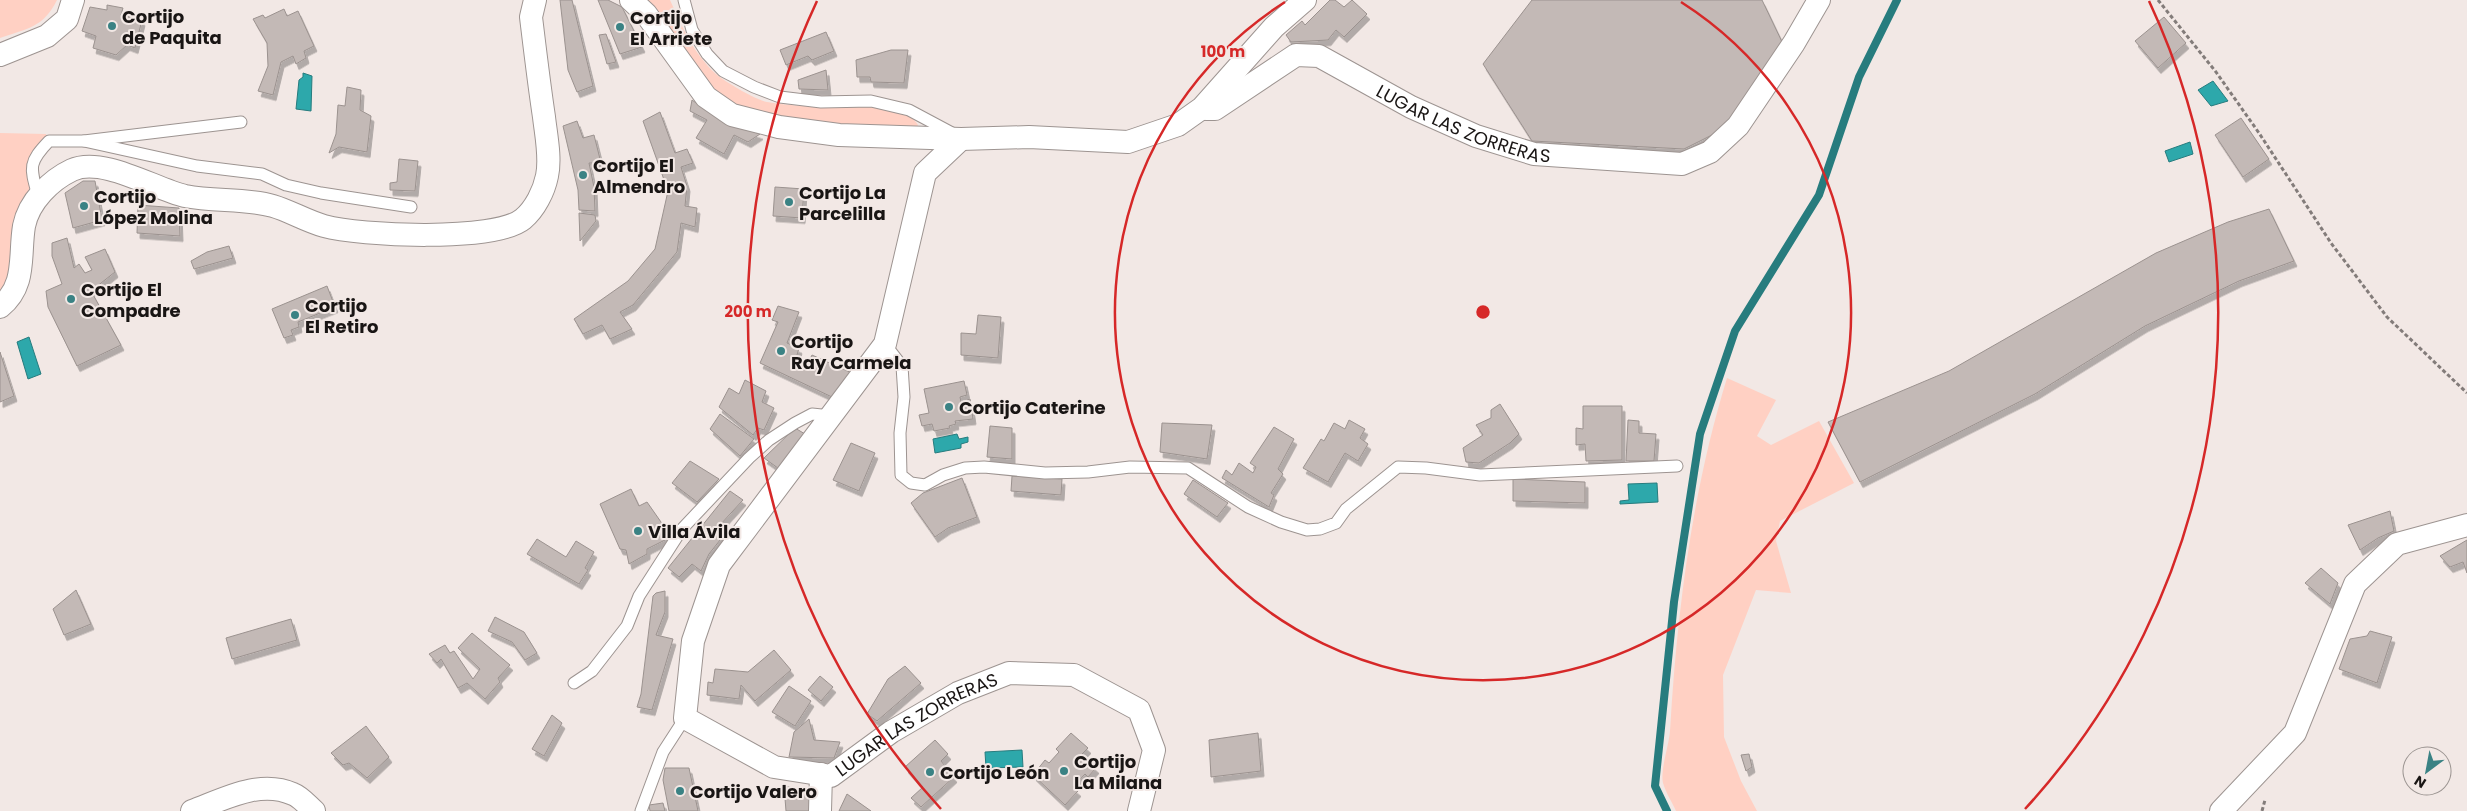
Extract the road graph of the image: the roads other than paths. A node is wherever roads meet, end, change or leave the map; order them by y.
1 (73, 0) edge
2 (536, 0) edge
3 (631, 0) edge
4 (684, 0) edge
5 (1305, 0) edge
6 (1819, 0) edge
7 (0, 55) edge
8 (1202, 108) junction
9 (241, 122) dead end
10 (961, 139) junction
11 (84, 141) junction
12 (38, 196) junction
13 (411, 207) dead end
14 (0, 307) edge
15 (885, 344) junction
16 (831, 416) junction
17 (1676, 466) dead end
18 (2467, 525) edge
19 (574, 683) dead end
20 (685, 718) junction
21 (821, 774) junction
22 (192, 811) edge
23 (314, 811) edge
24 (641, 811) edge
25 (820, 811) edge
26 (1139, 811) edge
27 (2221, 811) edge

1 - 7 street
2 - 12 street
3 - 10 street
4 - 10 lane
5 - 8 street
6 - 8 street, LUGAR LAS ZORRERAS
8 - 10 street
9 - 11 lane
10 - 15 street
11 - 12 lane
11 - 13 lane
12 - 14 street
15 - 16 street
15 - 17 lane
16 - 19 lane
16 - 20 street
18 - 27 street
20 - 21 street, LUGAR LAS ZORRERAS
20 - 24 lane
21 - 25 street, LUGAR LAS ZORRERAS
21 - 26 street, LUGAR LAS ZORRERAS
22 - 23 street

